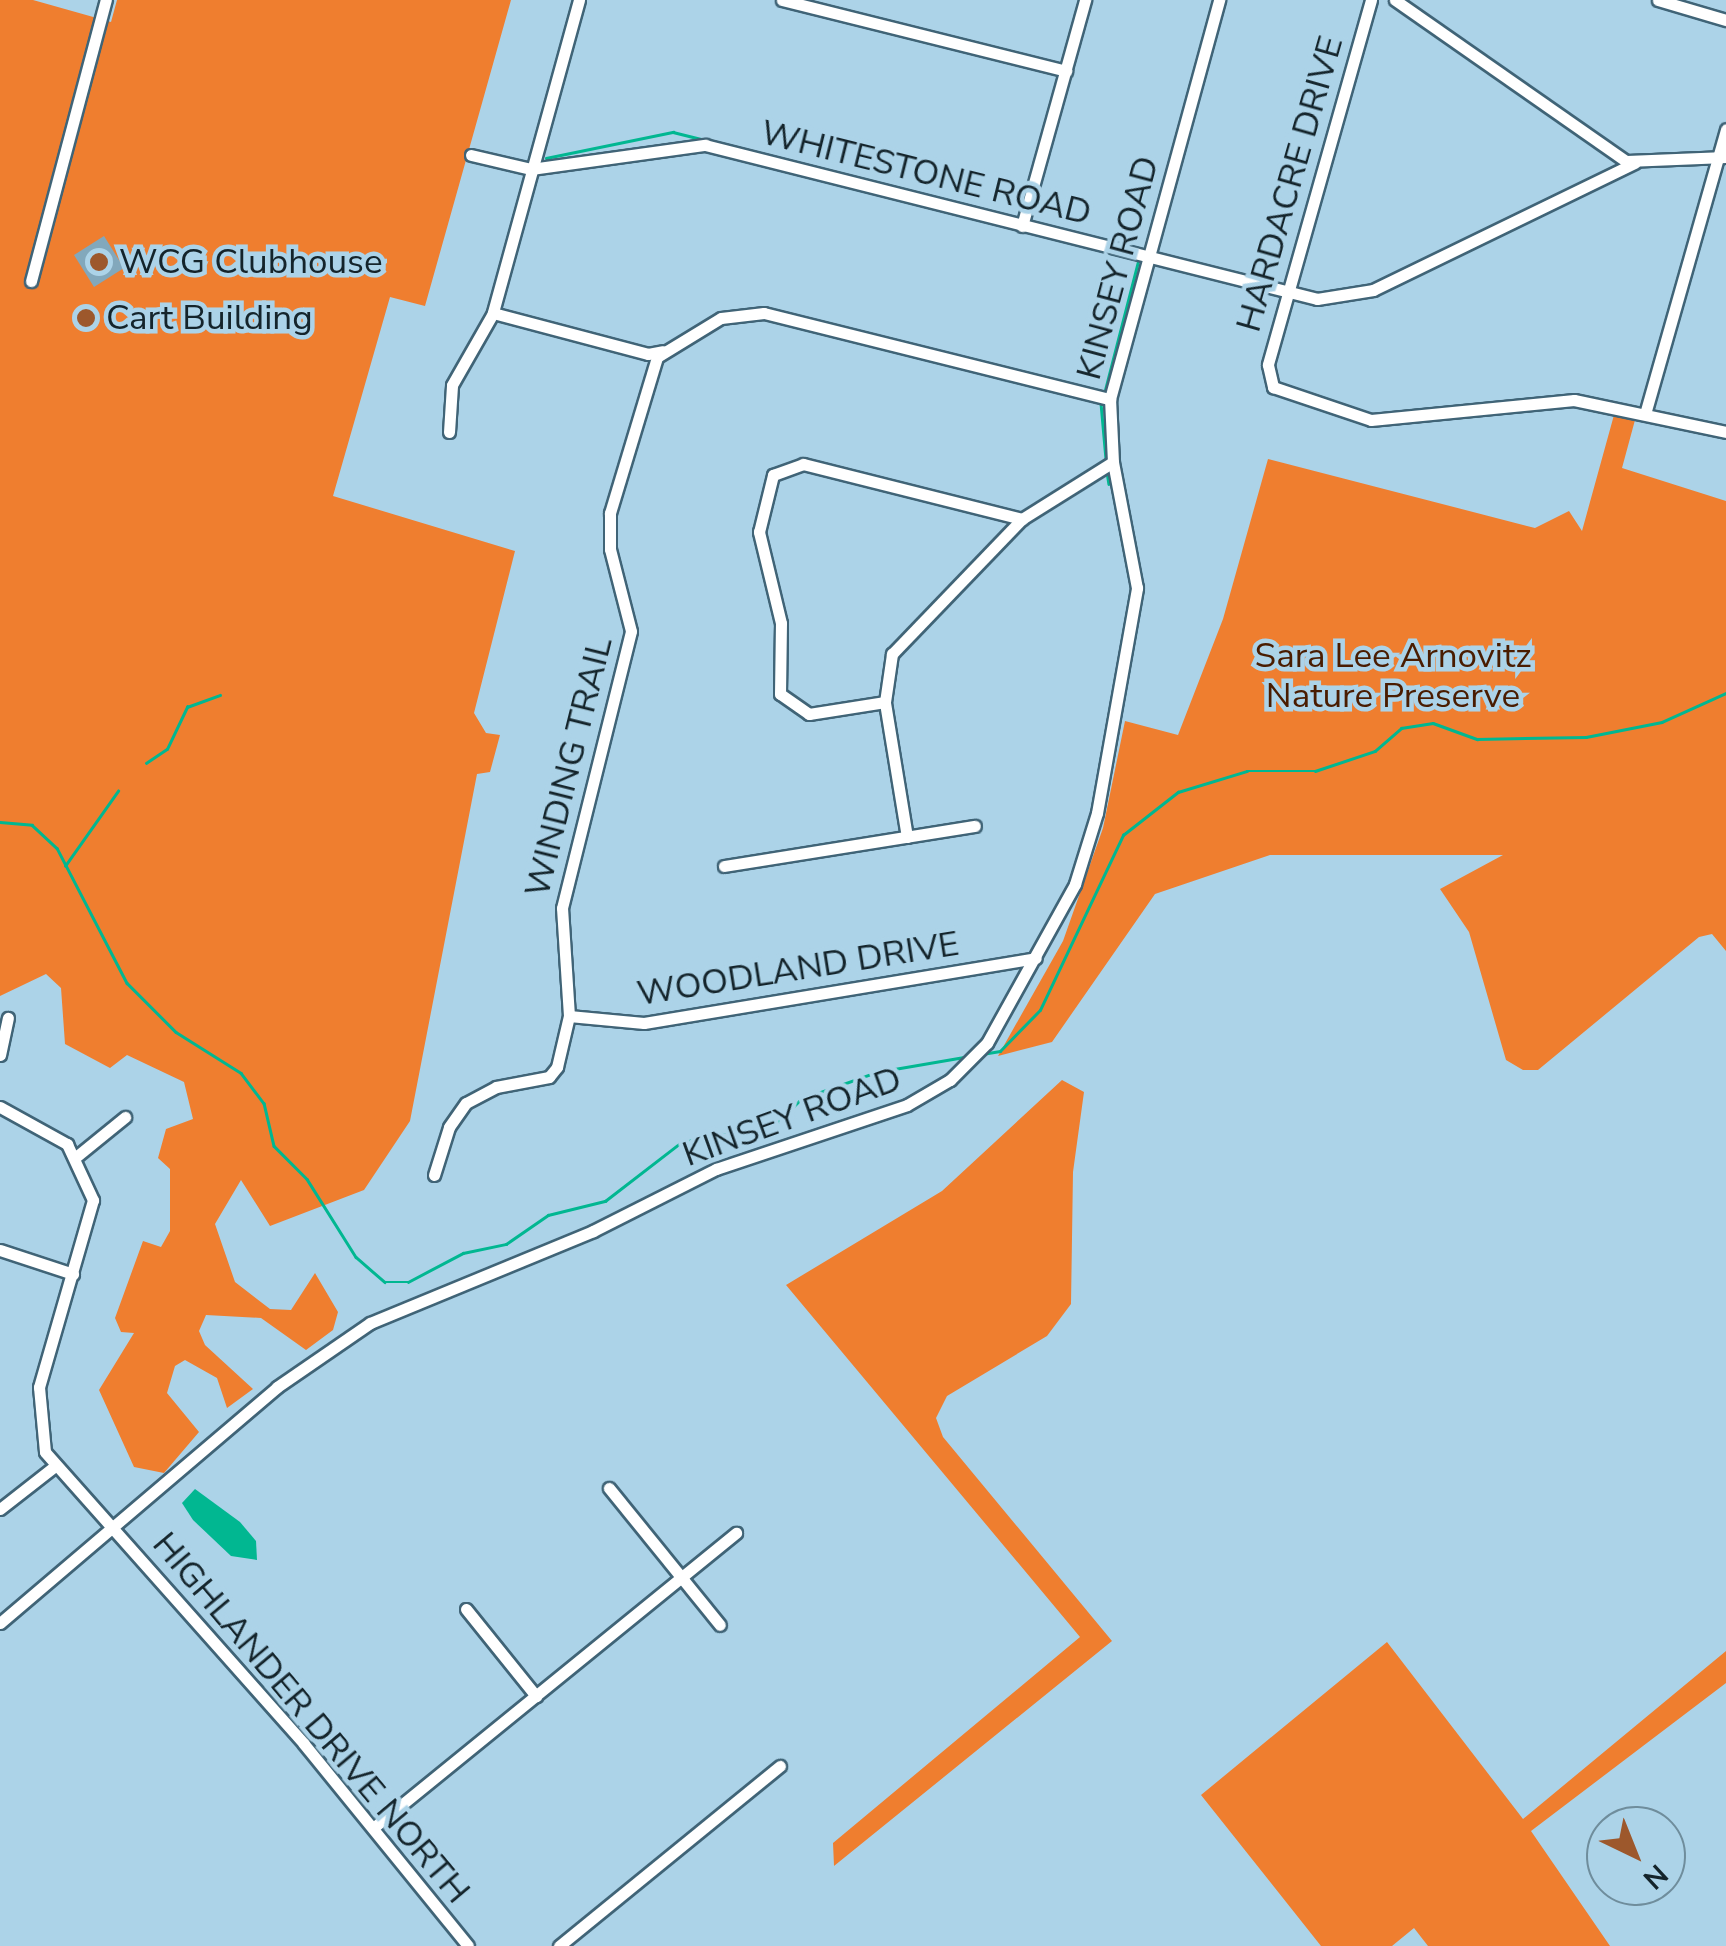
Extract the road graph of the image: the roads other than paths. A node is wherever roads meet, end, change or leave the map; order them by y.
1 (106, 0) edge
2 (579, 0) edge
3 (782, 0) edge
4 (1085, 0) edge
5 (1219, 0) edge
6 (1371, 0) edge
7 (1395, 0) edge
8 (1658, 0) edge
9 (1726, 20) edge
10 (1066, 71) junction
11 (1726, 129) edge
12 (471, 154) dead end
13 (1722, 158) edge
14 (1635, 163) junction
15 (531, 169) junction
16 (1022, 226) junction
17 (1148, 259) junction
18 (31, 282) dead end
19 (1288, 295) junction
20 (493, 313) junction
21 (663, 351) junction
22 (1110, 399) junction
23 (1645, 414) junction
24 (449, 432) dead end
25 (1726, 432) edge
26 (1113, 462) junction
27 (1022, 519) junction
28 (885, 702) junction
29 (975, 826) dead end
30 (907, 837) junction
31 (724, 866) dead end
32 (1036, 958) junction
33 (569, 1016) junction
34 (8, 1018) dead end
35 (0, 1055) edge
36 (0, 1107) edge
37 (125, 1117) dead end
38 (77, 1156) junction
39 (434, 1175) dead end
40 (0, 1250) edge
41 (73, 1274) junction
42 (54, 1466) junction
43 (609, 1488) dead end
44 (0, 1510) edge
45 (111, 1527) junction
46 (736, 1533) dead end
47 (683, 1578) junction
48 (466, 1609) dead end
49 (4, 1620) edge
50 (720, 1625) dead end
51 (536, 1696) junction
52 (780, 1766) dead end
53 (373, 1828) junction
54 (468, 1946) edge
55 (558, 1946) edge

1 - 18 street
2 - 15 street
3 - 10 street
4 - 10 street
5 - 17 street, KINSEY ROAD
6 - 19 street, HARDACRE DRIVE
7 - 14 street
8 - 9 street
10 - 16 street
11 - 13 street
12 - 15 street, WHITESTONE ROAD
13 - 14 street
13 - 23 street
14 - 19 street, WHITESTONE ROAD
15 - 16 street, WHITESTONE ROAD
15 - 20 street
16 - 17 street, WHITESTONE ROAD
17 - 19 street, WHITESTONE ROAD
17 - 22 street, KINSEY ROAD
19 - 23 street, HARDACRE DRIVE
20 - 21 street
20 - 24 street
21 - 22 street
21 - 33 street, WINDING TRAIL
22 - 26 street, KINSEY ROAD
23 - 25 street
26 - 27 street
26 - 32 street, KINSEY ROAD
27 - 28 street
27 - 28 street
28 - 30 street
29 - 30 street
30 - 31 street
32 - 33 street, WOODLAND DRIVE
32 - 45 street, KINSEY ROAD
33 - 39 street, WINDING TRAIL
34 - 35 street
36 - 38 street
37 - 38 street
38 - 41 street
40 - 41 street
41 - 42 street
42 - 44 street
42 - 45 street, HIGHLANDER DRIVE NORTH
43 - 47 street
45 - 49 street, KINSEY ROAD
45 - 53 street, HIGHLANDER DRIVE NORTH
46 - 47 street
47 - 50 street
47 - 51 street
48 - 51 street
51 - 53 street
52 - 55 street
53 - 54 street, HIGHLANDER DRIVE NORTH

